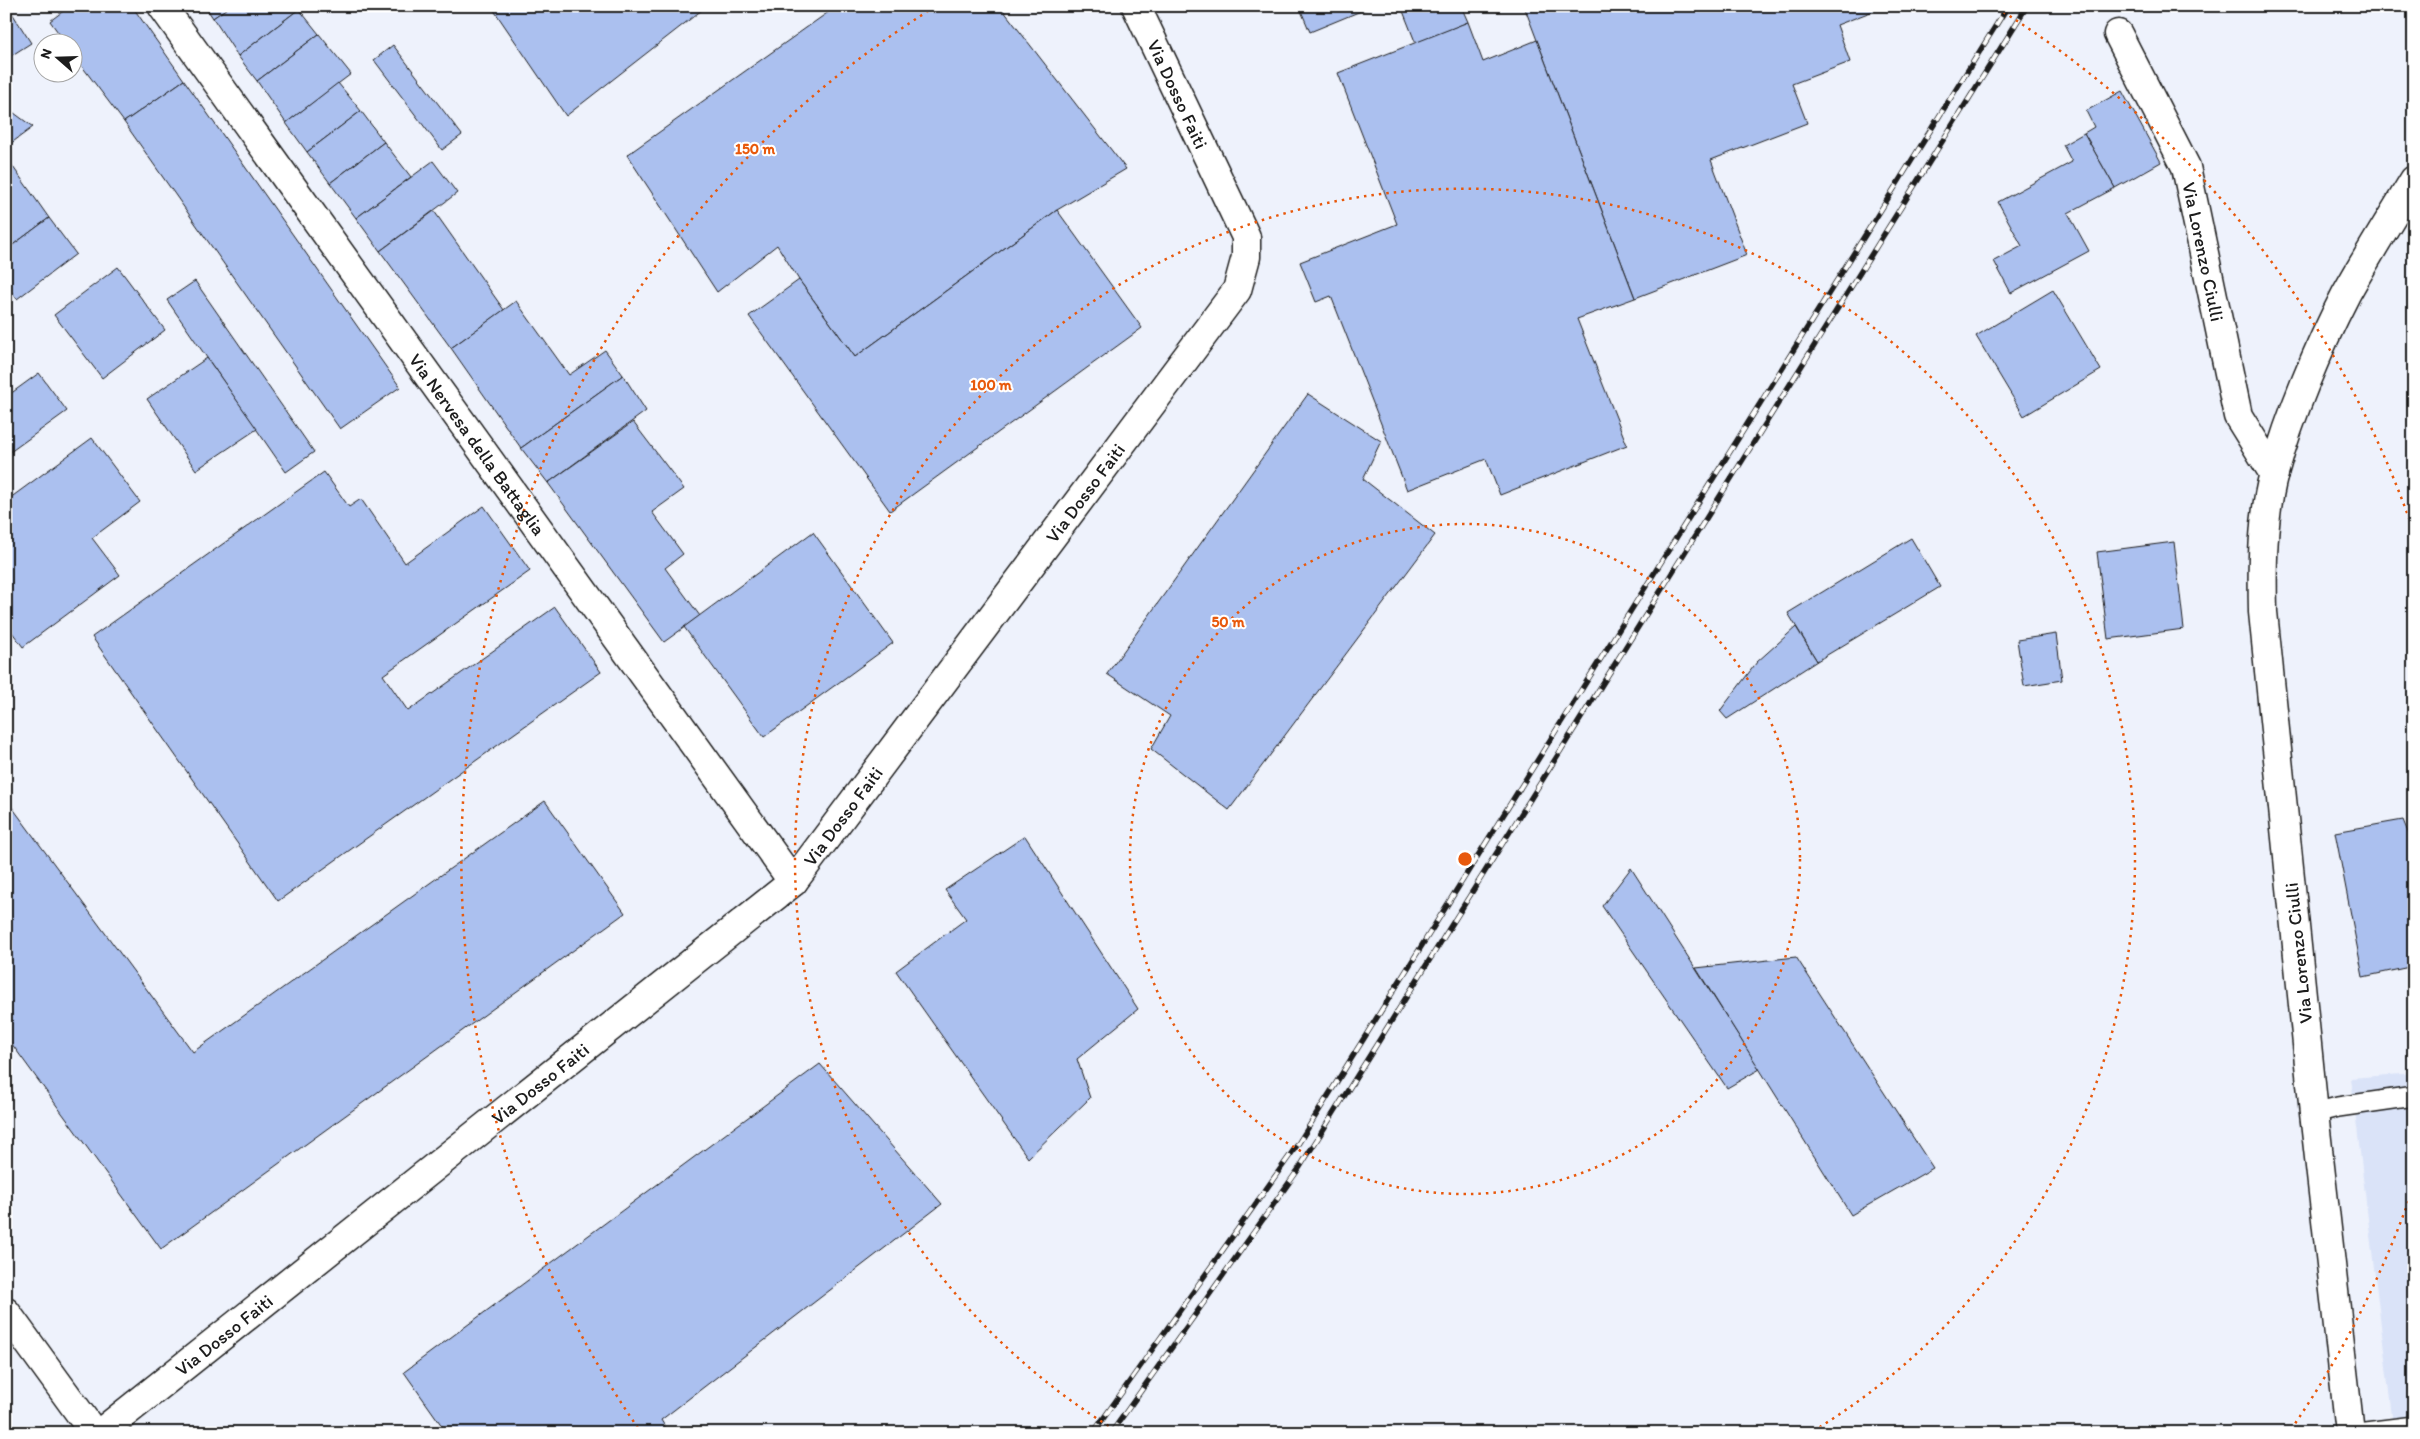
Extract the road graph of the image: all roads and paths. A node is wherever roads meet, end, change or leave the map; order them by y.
1 (162, 6) edge
2 (1136, 6) edge
3 (2118, 34) dead end
4 (2414, 180) edge
5 (2274, 474) junction
6 (792, 882) junction
7 (2414, 1096) edge
8 (2314, 1112) junction
9 (6, 1312) edge
10 (2414, 1426) edge
11 (94, 1433) edge
12 (100, 1433) edge
13 (2350, 1433) edge
14 (2357, 1433) edge

1 - 6 street, Via Nervesa della Battaglia
2 - 6 street, Via Dosso Faiti
3 - 5 street, Via Lorenzo Ciulli
4 - 5 street, Via Lorenzo Ciulli
5 - 8 street, Via Lorenzo Ciulli
6 - 12 street, Via Dosso Faiti
7 - 8 lane
8 - 13 street, Via Lorenzo Ciulli
9 - 11 street
10 - 14 lane

